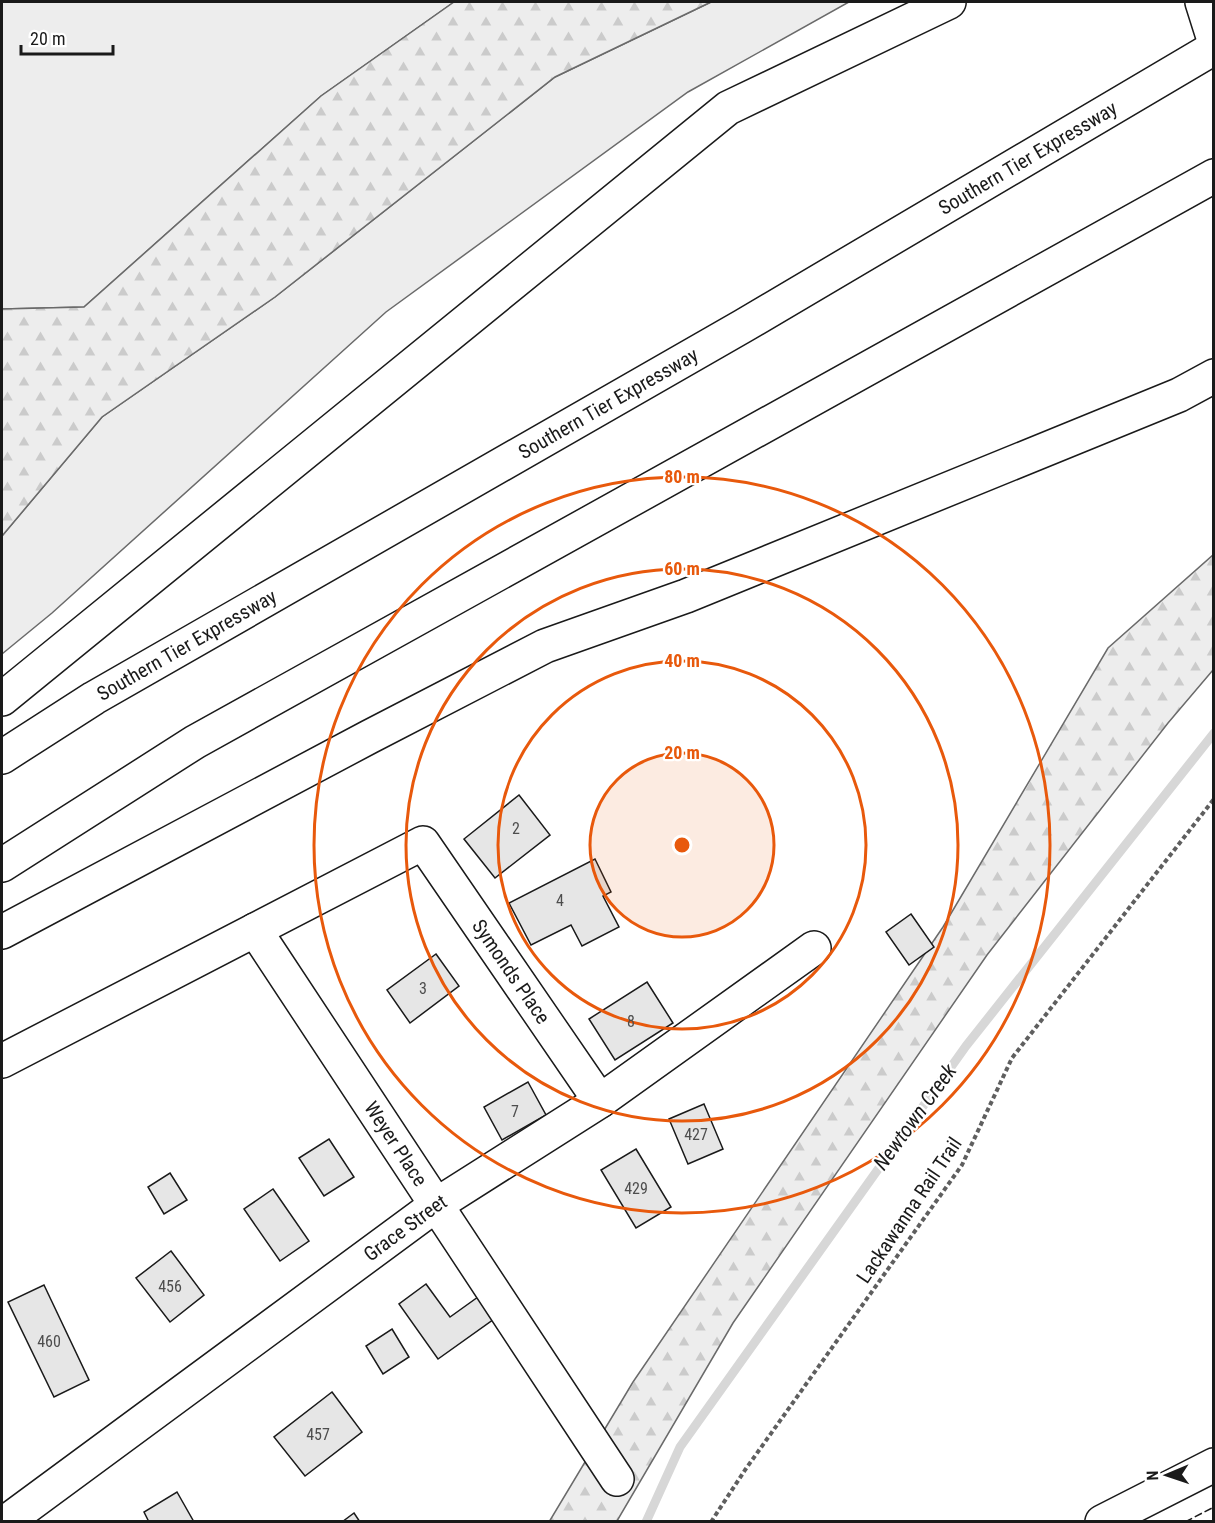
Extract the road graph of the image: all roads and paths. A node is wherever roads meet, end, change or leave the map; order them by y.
1 (950, 2) edge
2 (1202, 2) edge
3 (1214, 40) edge
4 (1214, 48) edge
5 (1214, 176) edge
6 (1214, 376) edge
7 (1179, 395) junction
8 (1214, 395) edge
9 (2, 699) edge
10 (2, 758) edge
11 (1214, 800) edge
12 (2, 865) edge
13 (255, 930) junction
14 (2, 932) edge
15 (814, 948) dead end
16 (2, 1060) edge
17 (600, 1101) junction
18 (436, 1205) junction
19 (1214, 1465) edge
20 (617, 1479) dead end
21 (6, 1521) edge
22 (711, 1521) edge
23 (1102, 1521) edge

1 - 9 main road
2 - 3 main road
4 - 10 main road, Southern Tier Expressway
5 - 12 main road
6 - 7 main road
7 - 8 main road
7 - 14 main road
11 - 22 path, Lackawanna Rail Trail
13 - 16 main road
13 - 17 main road, Symonds Place
13 - 18 main road, Weyer Place
15 - 17 main road, Grace Street
17 - 18 main road, Grace Street
18 - 20 main road, Weyer Place
18 - 21 main road, Grace Street
19 - 23 main road

